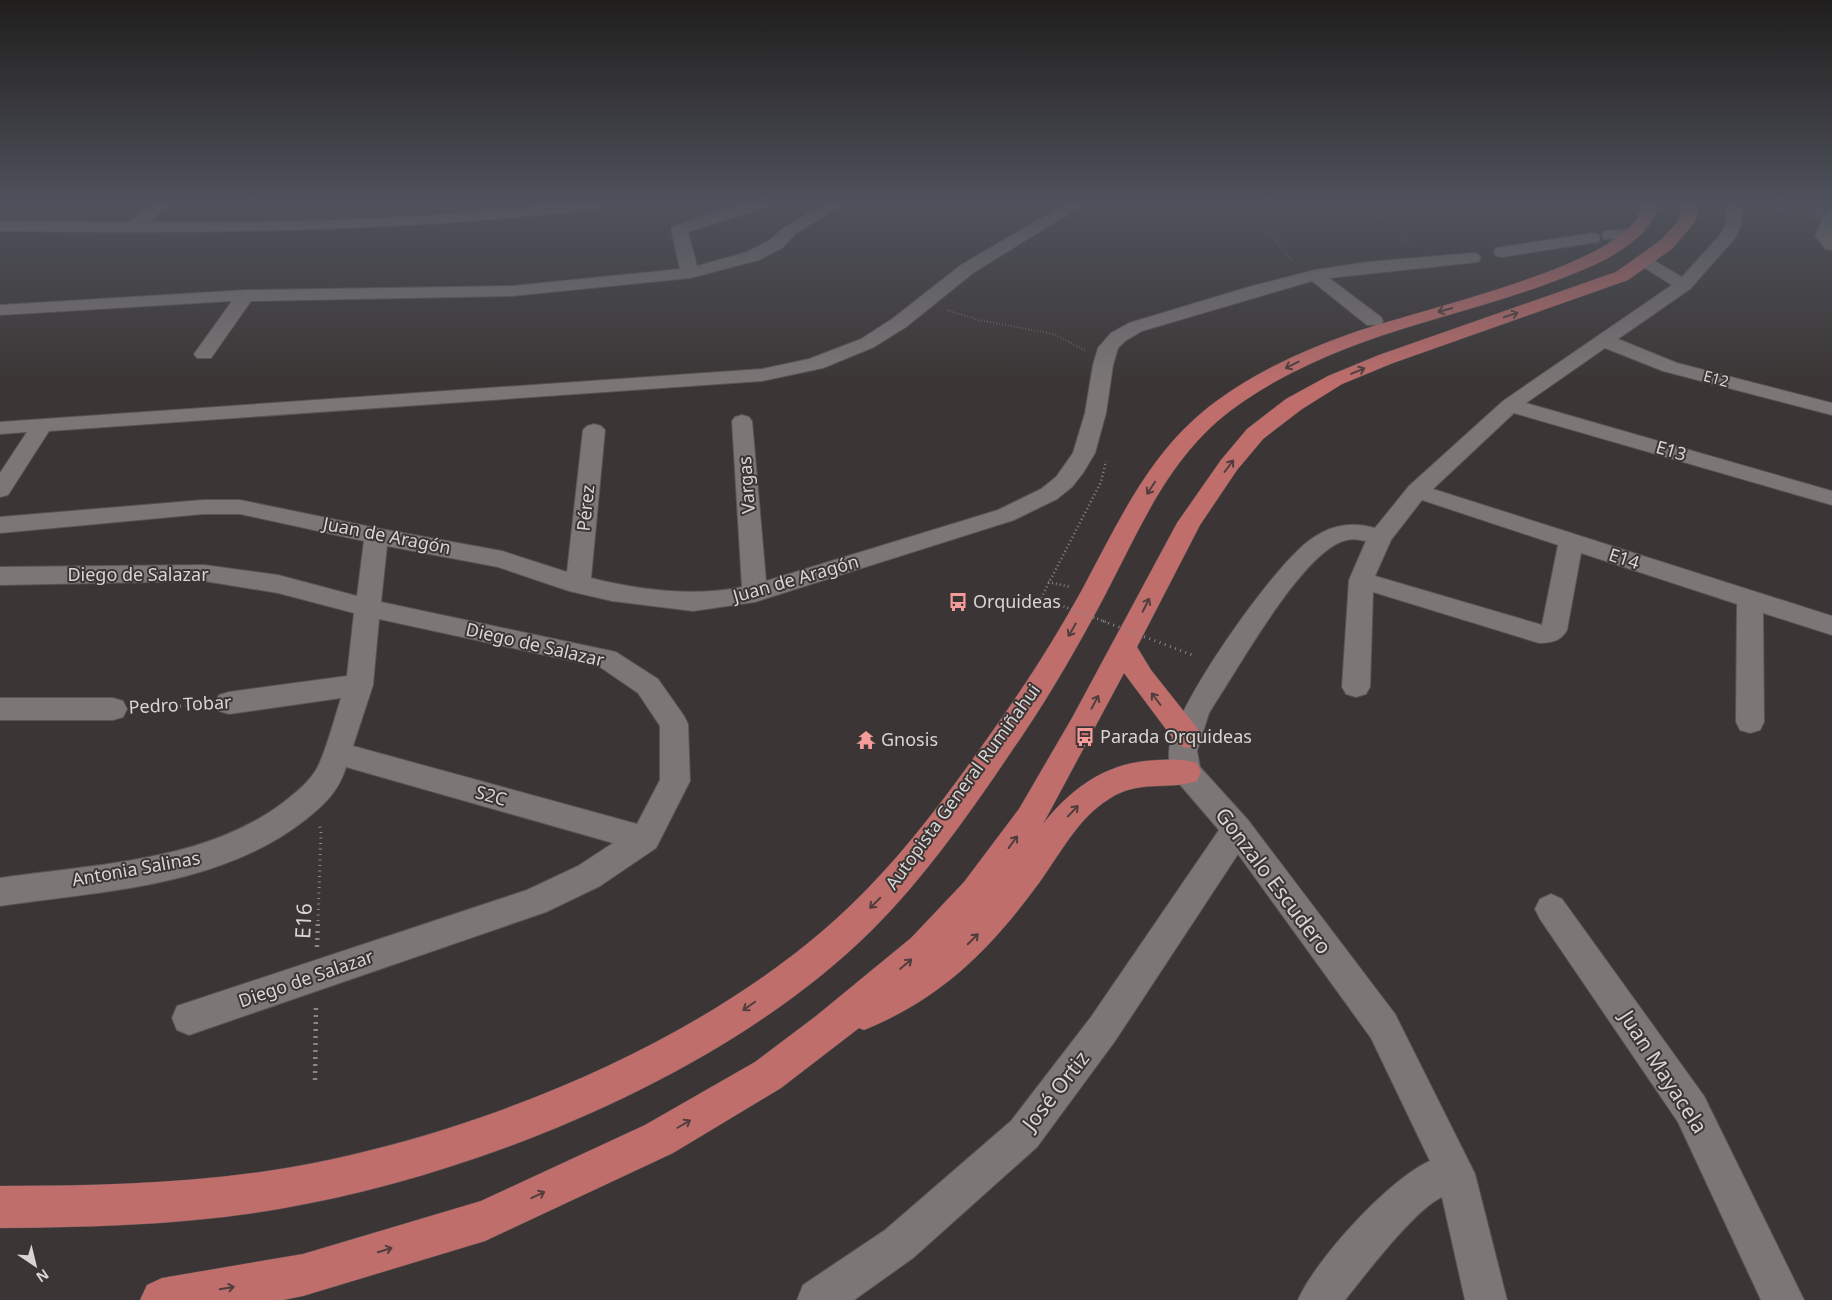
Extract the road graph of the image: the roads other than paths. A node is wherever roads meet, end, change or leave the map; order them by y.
1 (688, 264) edge
2 (725, 264) edge
3 (976, 264) edge
4 (1414, 264) edge
5 (1582, 264) edge
6 (1641, 264) edge
7 (1647, 264) edge
8 (1703, 264) edge
9 (690, 273) junction
10 (1310, 276) junction
11 (1684, 284) junction
12 (246, 296) junction
13 (0, 310) edge
14 (1374, 320) dead end
15 (1602, 340) junction
16 (204, 354) dead end
17 (1510, 405) junction
18 (1832, 409) edge
19 (742, 421) dead end
20 (43, 424) junction
21 (0, 428) edge
22 (594, 430) dead end
23 (0, 490) edge
24 (1417, 491) junction
25 (1832, 498) edge
26 (0, 525) edge
27 (376, 536) junction
28 (1380, 537) junction
29 (1571, 541) junction
30 (0, 576) edge
31 (1361, 580) junction
32 (578, 585) junction
33 (755, 593) junction
34 (1750, 600) junction
35 (368, 608) junction
36 (1832, 626) edge
37 (1124, 648) junction
38 (359, 685) junction
39 (1356, 687) dead end
40 (229, 703) road end
41 (0, 709) edge
42 (113, 709) road end
43 (1750, 722) dead end
44 (1187, 736) junction
45 (338, 753) junction
46 (1186, 772) junction
47 (1237, 829) junction
48 (645, 839) junction
49 (0, 892) edge
50 (1551, 909) dead end
51 (189, 1018) dead end
52 (829, 1029) junction
53 (1456, 1174) junction
54 (0, 1207) edge
55 (162, 1300) edge
56 (818, 1300) edge
57 (1319, 1300) edge
58 (1486, 1300) edge
59 (1783, 1300) edge

1 - 9 street
2 - 9 street
3 - 20 street
4 - 10 street, Juan de Aragón
5 -> 54 highway, Autopista General Rumiñahui
37 -> 6 highway
7 - 11 street
8 - 11 street
9 - 12 street
10 - 14 street
10 - 33 street, Juan de Aragón
11 - 15 street
12 - 13 street
12 - 16 street
15 - 17 street
15 - 18 street, E12
17 - 24 street
17 - 25 street, E13
19 - 33 street, Vargas
20 - 21 street
20 - 23 street
22 - 32 street, Pérez
24 - 28 street
24 - 29 street, E14
26 - 27 street, Juan de Aragón
27 - 32 street, Juan de Aragón
27 - 35 street, Antonia Salinas
28 - 31 street
28 - 44 street
29 - 31 street
29 - 34 street, E14
30 - 35 street, Diego de Salazar
31 - 39 street
32 - 33 street, Juan de Aragón
34 - 36 street, E14
34 - 43 street
35 - 38 street, Antonia Salinas
35 - 48 street, Diego de Salazar
44 -> 37 highway
52 -> 37 highway
38 - 40 street, Pedro Tobar
38 - 45 street, Antonia Salinas
41 - 42 street, Pedro Tobar
44 - 46 street
45 - 48 street, S2C
45 - 49 street, Antonia Salinas
46 - 47 street, Gonzalo Escudero
52 -> 46 highway
47 - 53 street, Gonzalo Escudero
47 - 56 street, José Ortiz
48 - 51 street, Diego de Salazar
50 - 59 street, Juan Mayacela
55 -> 52 highway
53 - 57 street
53 - 58 street, Gonzalo Escudero

